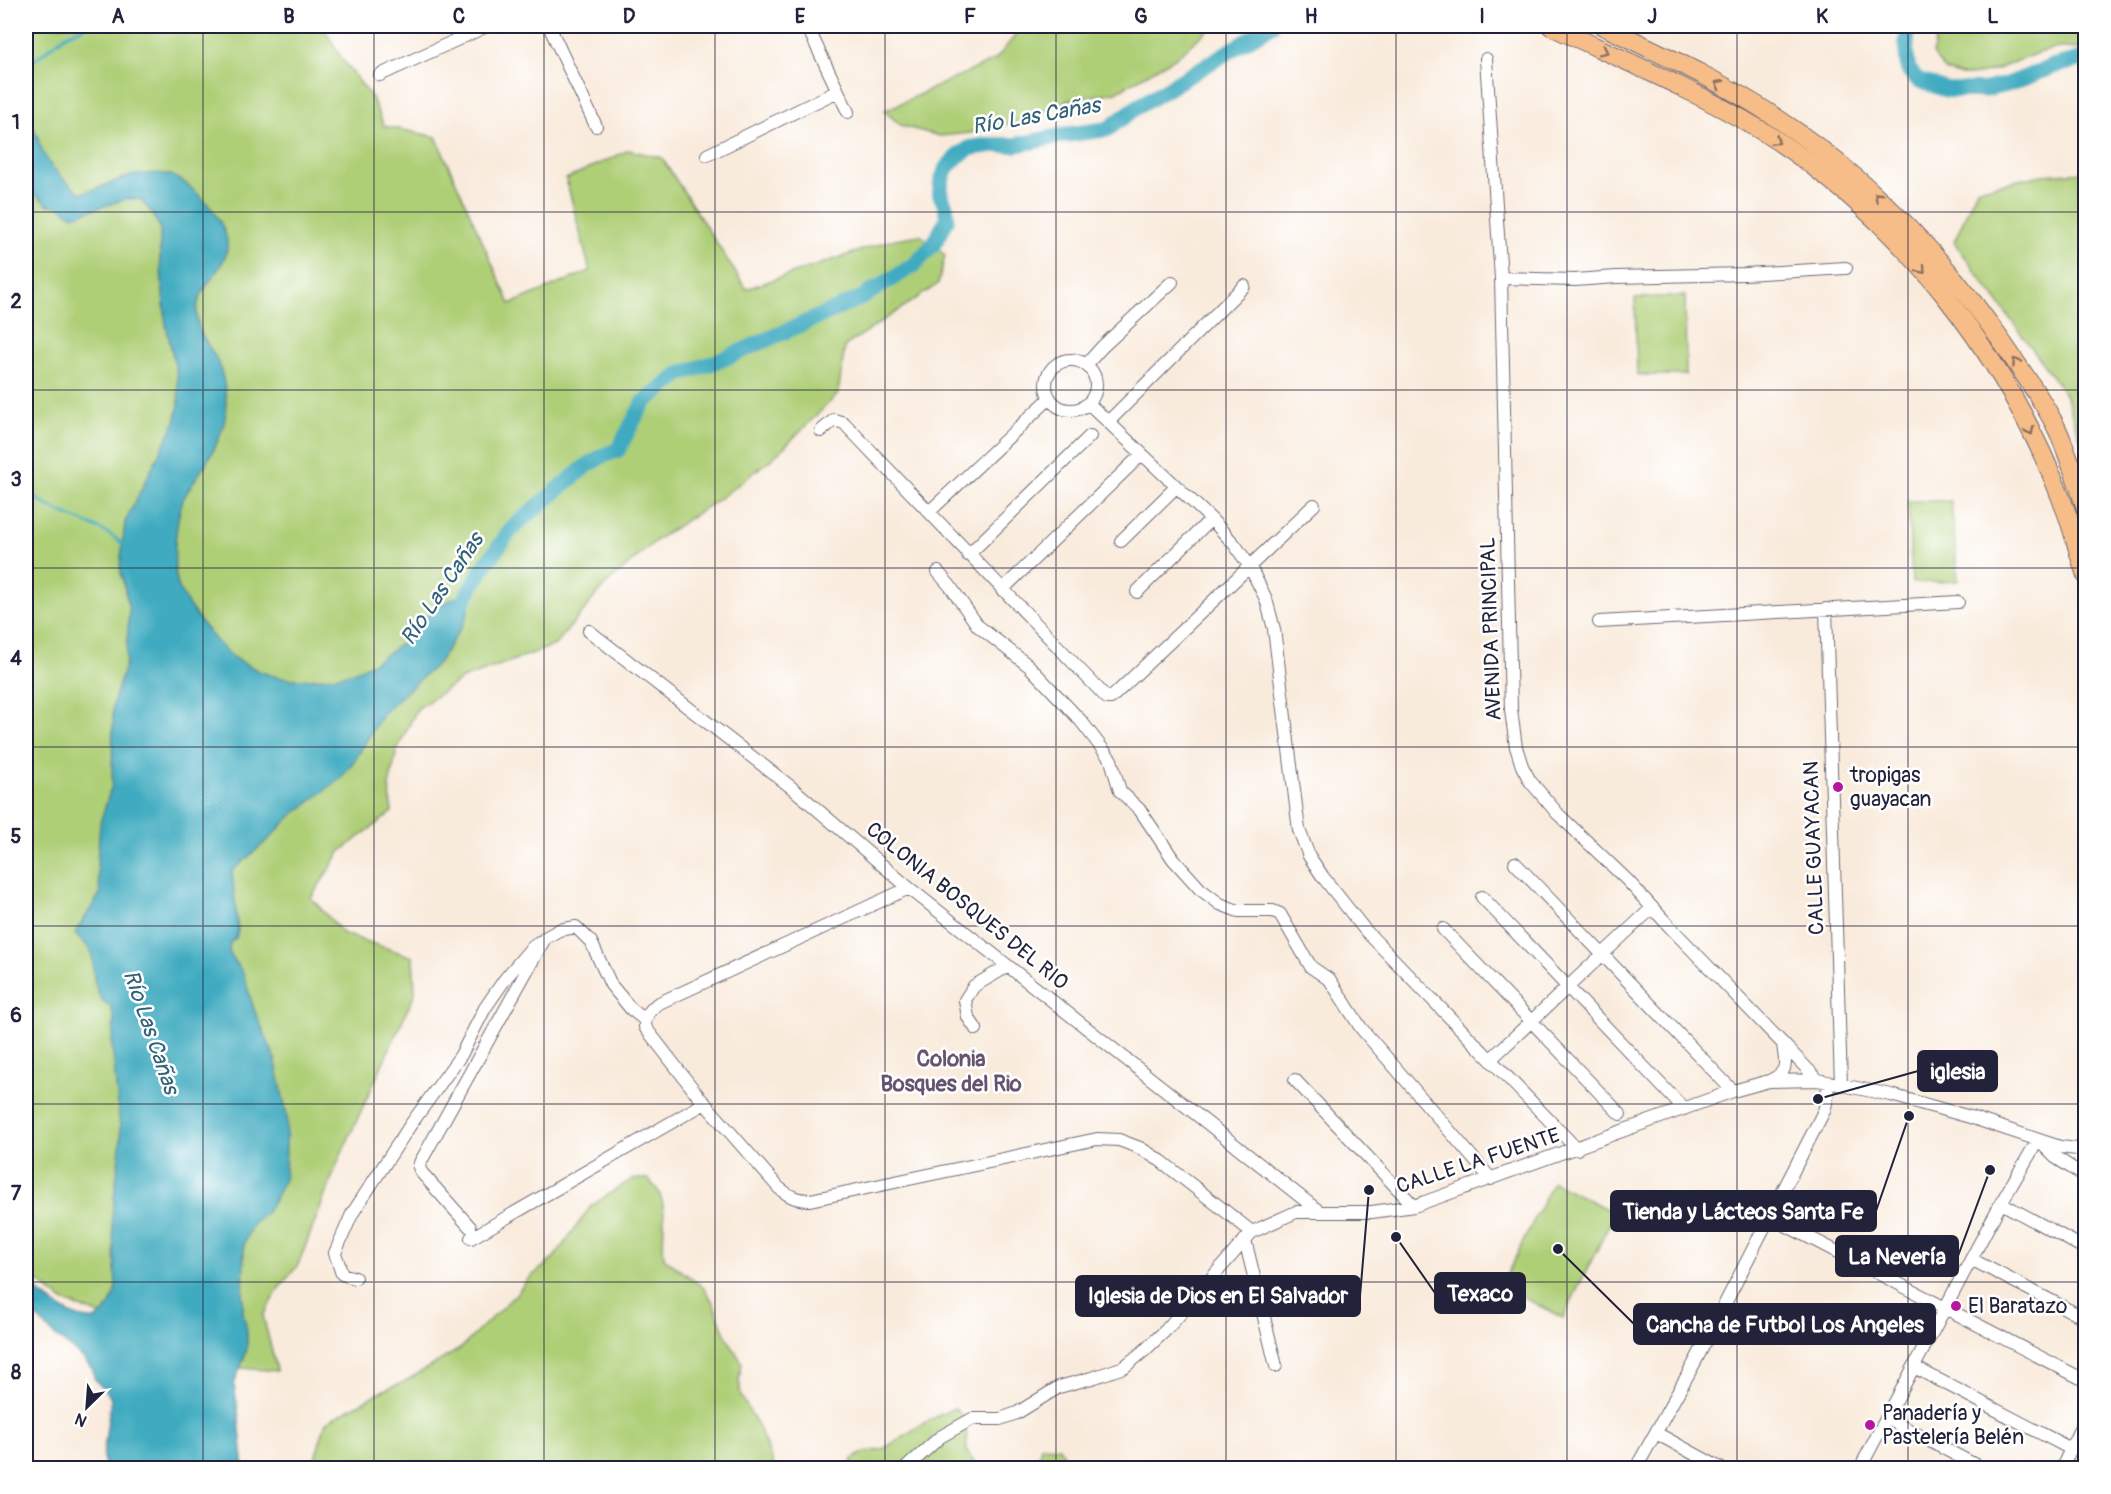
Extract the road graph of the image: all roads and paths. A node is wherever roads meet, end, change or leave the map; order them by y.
1 (487, 26) edge
2 (549, 26) edge
3 (807, 26) edge
4 (1551, 26) edge
5 (1603, 26) edge
6 (1486, 58) dead end
7 (380, 75) dead end
8 (838, 90) junction
9 (848, 112) dead end
10 (596, 126) dead end
11 (707, 155) dead end
12 (1846, 268) dead end
13 (1502, 278) junction
14 (1172, 282) dead end
15 (1244, 285) dead end
16 (1086, 365) junction
17 (1050, 398) junction
18 (1088, 403) junction
19 (1109, 421) junction
20 (821, 431) dead end
21 (1090, 436) dead end
22 (1142, 454) junction
23 (1176, 487) junction
24 (1314, 506) dead end
25 (2085, 508) edge
26 (929, 512) junction
27 (1211, 519) junction
28 (1121, 541) dead end
29 (968, 555) junction
30 (1250, 567) junction
31 (938, 572) dead end
32 (2085, 575) edge
33 (1002, 590) junction
34 (1137, 592) dead end
35 (1958, 602) dead end
36 (1826, 609) junction
37 (1599, 622) dead end
38 (589, 631) dead end
39 (1515, 862) dead end
40 (909, 888) junction
41 (1482, 897) dead end
42 (1652, 908) junction
43 (1443, 929) dead end
44 (545, 938) junction
45 (1602, 955) junction
46 (1008, 966) junction
47 (1568, 987) junction
48 (645, 1020) junction
49 (1530, 1022) junction
50 (976, 1029) dead end
51 (1783, 1044) junction
52 (1491, 1059) junction
53 (1295, 1080) dead end
54 (1769, 1082) junction
55 (1829, 1083) junction
56 (1733, 1091) junction
57 (705, 1103) junction
58 (1684, 1110) junction
59 (1620, 1114) dead end
60 (2038, 1140) junction
61 (1577, 1149) junction
62 (2082, 1149) edge
63 (2082, 1174) edge
64 (1491, 1179) junction
65 (2001, 1203) junction
66 (1414, 1206) junction
67 (1320, 1212) junction
68 (1770, 1217) junction
69 (1248, 1236) junction
70 (2085, 1249) edge
71 (1971, 1259) junction
72 (354, 1278) dead end
73 (1945, 1309) junction
74 (2085, 1319) edge
75 (1276, 1366) dead end
76 (1914, 1367) junction
77 (2085, 1381) edge
78 (2085, 1416) edge
79 (1886, 1418) junction
80 (1656, 1433) junction
81 (925, 1449) junction
82 (2071, 1449) junction
83 (906, 1468) edge
84 (913, 1468) edge
85 (1636, 1468) edge
86 (1720, 1468) edge
87 (1860, 1468) edge
88 (1982, 1468) edge
89 (2062, 1468) edge

1 - 7 street
2 - 10 street
3 - 8 street
4 -> 32 highway
25 -> 5 highway
6 - 13 street, AVENIDA PRINCIPAL
8 - 9 street
8 - 11 street
12 - 13 street
13 - 42 street, AVENIDA PRINCIPAL
14 - 16 street
15 - 19 street
16 - 17 street
16 - 18 street
17 - 18 street
17 - 26 street
18 - 19 street
19 - 22 street
20 - 26 street
21 - 29 street
22 - 23 street
22 - 33 street
23 - 27 street
23 - 28 street
24 - 30 street
26 - 29 street
27 - 30 street
27 - 34 street
29 - 33 street
30 - 33 street
30 - 52 street
31 - 64 street
35 - 36 street
36 - 37 street
36 - 55 street, CALLE GUAYACAN
38 - 40 street, COLONIA BOSQUES DEL RIO
39 - 45 street
40 - 46 street, COLONIA BOSQUES DEL RIO
40 - 48 street
41 - 47 street
42 - 45 street
42 - 51 street, AVENIDA PRINCIPAL
43 - 49 street
44 - 48 street
44 - 57 street
44 - 72 street
45 - 47 street
45 - 56 street
46 - 50 street
46 - 67 street, COLONIA BOSQUES DEL RIO
47 - 49 street
47 - 58 street
48 - 57 street
49 - 52 street
49 - 59 street
51 - 54 street
51 - 55 street, AVENIDA PRINCIPAL
52 - 61 street
53 - 66 street
54 - 55 street, CALLE LA FUENTE
54 - 56 street, CALLE LA FUENTE
55 - 60 street, CALLE LA FUENTE
55 - 68 street, CALLE GUAYACAN
56 - 58 street, CALLE LA FUENTE
57 - 69 street
58 - 61 street, CALLE LA FUENTE
60 - 62 street, CALLE LA FUENTE
60 - 63 street
60 - 65 street
61 - 64 street, CALLE LA FUENTE
62 - 63 street
64 - 66 street, CALLE LA FUENTE
65 - 70 street
65 - 71 street
66 - 67 street, CALLE LA FUENTE
67 - 69 street, CALLE LA FUENTE
68 - 73 street
68 - 80 street, CALLE GUAYACAN
69 - 75 street
69 - 81 street, CALLE LA FUENTE
71 - 73 street
71 - 74 street
73 - 76 street
73 - 77 street
76 - 79 street
76 - 82 street
78 - 82 street
79 - 87 street
79 - 88 street
80 - 85 street, CALLE GUAYACAN
80 - 86 street
81 - 83 street, CALLE LA FUENTE
81 - 84 street
82 - 89 street

